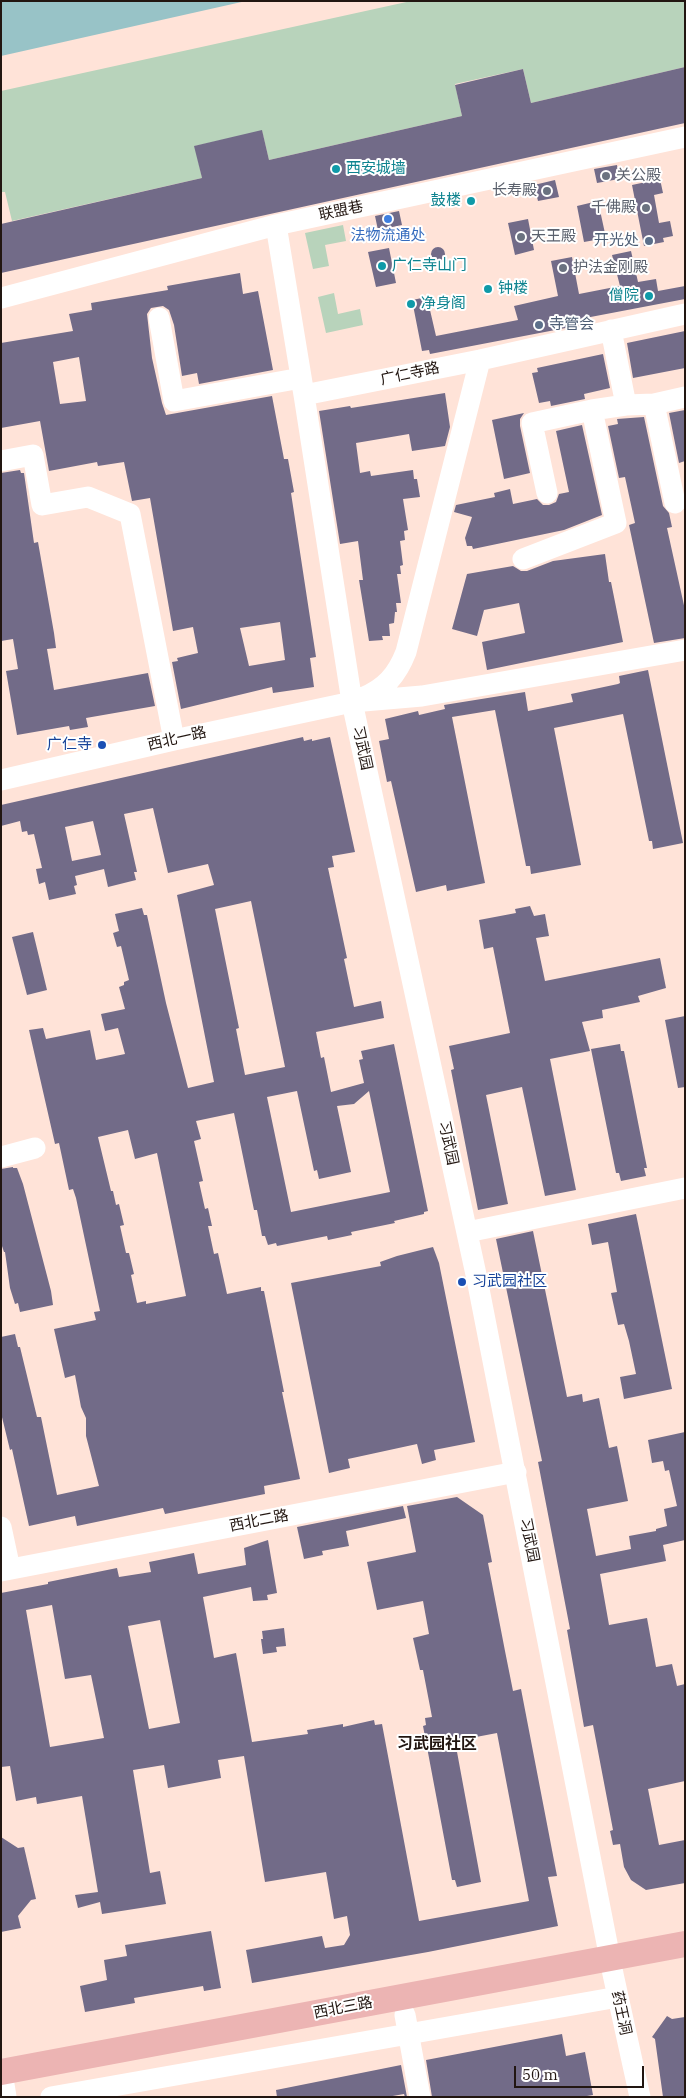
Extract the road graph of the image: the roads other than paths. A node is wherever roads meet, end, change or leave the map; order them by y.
1 (685, 137) edge
2 (276, 225) junction
3 (1, 298) edge
4 (685, 314) edge
5 (159, 318) dead end
6 (611, 330) junction
7 (480, 360) junction
8 (302, 386) junction
9 (685, 397) edge
10 (654, 404) junction
11 (626, 405) junction
12 (592, 410) junction
13 (1, 461) edge
14 (547, 494) dead end
15 (676, 503) dead end
16 (523, 559) dead end
17 (685, 650) edge
18 (352, 702) junction
19 (174, 740) junction
20 (1, 780) edge
21 (35, 1148) dead end
22 (1, 1157) edge
23 (685, 1188) edge
24 (467, 1232) junction
25 (516, 1472) junction
26 (1, 1527) edge
27 (6, 1570) edge
28 (685, 1944) edge
29 (685, 1961) edge
30 (614, 1976) junction
31 (407, 2024) junction
32 (3, 2083) edge
33 (51, 2097) edge
34 (420, 2097) edge
35 (640, 2097) edge

1 - 2 street, 联盟巷
2 - 3 street, 联盟巷
2 - 8 street
4 - 6 street, 广仁寺路
5 - 8 street, 广仁寺路
6 - 7 street, 广仁寺路
6 - 11 street
7 - 8 street, 广仁寺路
7 - 18 street
8 - 18 street, 习武园
9 - 10 street
10 - 11 street
10 - 15 street
11 - 12 street
12 - 14 street
12 - 16 street
13 - 19 street
17 - 18 street
18 - 19 street, 西北一路
18 - 24 street, 习武园
19 - 20 street, 西北一路
21 - 22 street
23 - 24 street
24 - 25 street, 习武园
25 - 27 street, 西北二路
25 - 30 street, 习武园
26 - 27 street
28 - 30 main road, 西北三路
29 - 30 main road, 西北三路
30 - 31 main road, 西北三路
30 - 32 main road, 西北三路
30 - 35 street, 药王洞
31 - 32 main road, 西北三路
31 - 33 street
31 - 34 street

